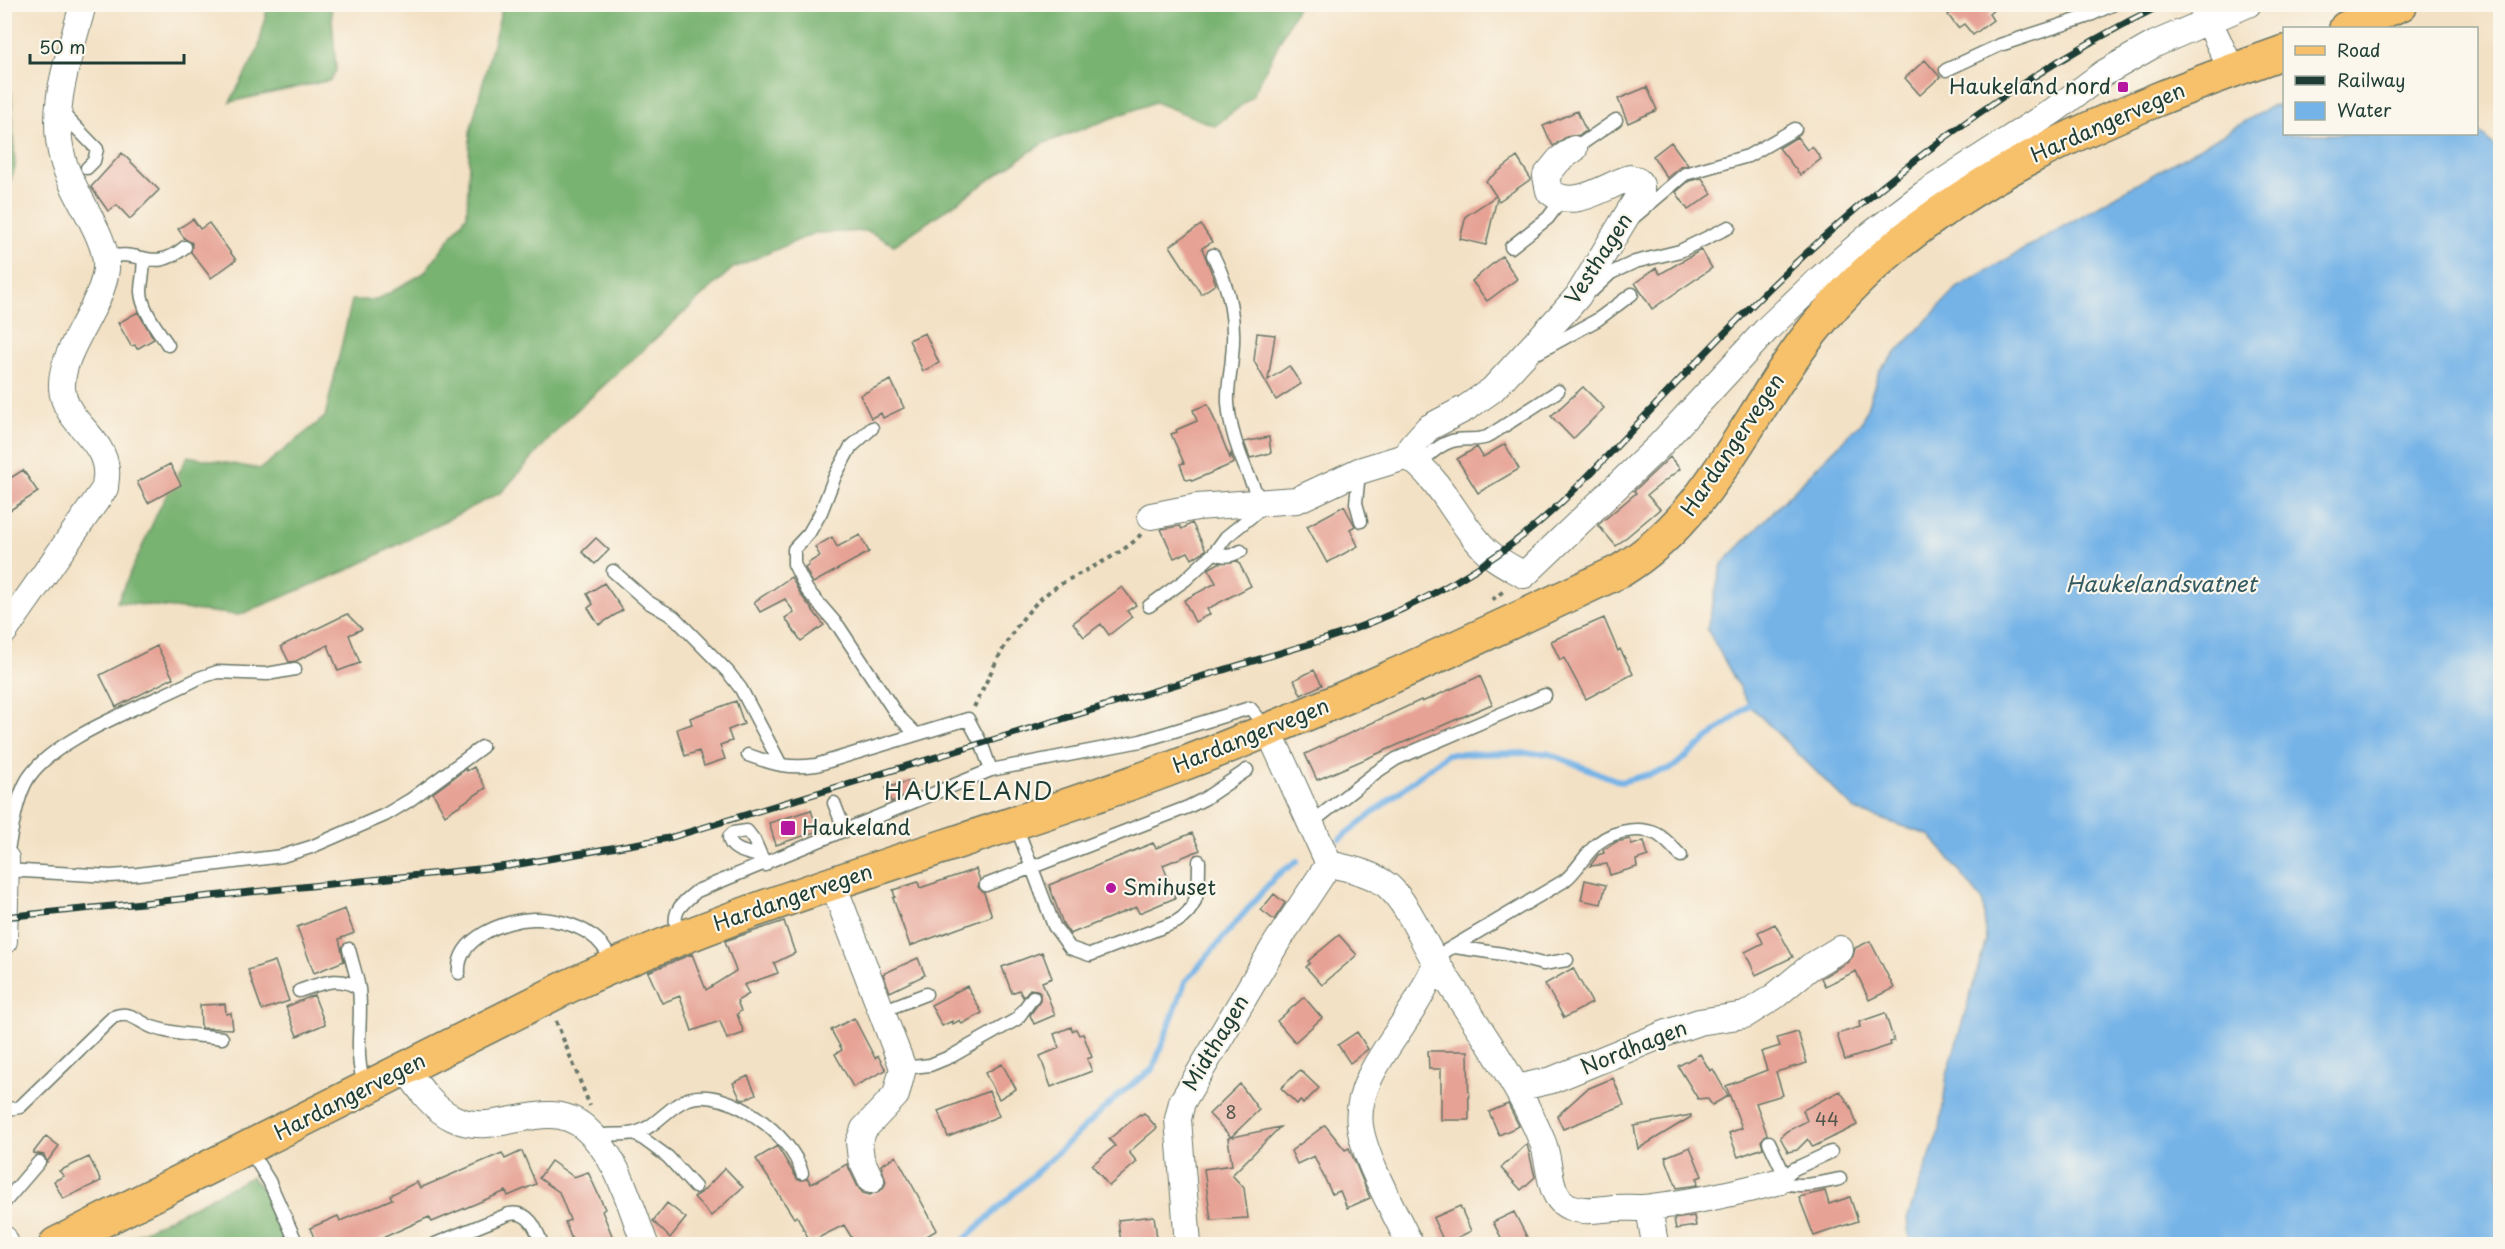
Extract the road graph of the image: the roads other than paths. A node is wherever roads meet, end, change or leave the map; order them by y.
1 (83, 4) edge
2 (2114, 4) edge
3 (2248, 4) edge
4 (2401, 4) edge
5 (2205, 14) edge
6 (2348, 27) edge
7 (2283, 52) edge
8 (1946, 70) dead end
9 (2232, 71) junction
10 (58, 110) junction
11 (1616, 120) dead end
12 (1795, 129) dead end
13 (1574, 149) joint
14 (87, 168) dead end
15 (1562, 199) junction
16 (1729, 227) dead end
17 (1619, 229) junction
18 (1511, 247) dead end
19 (185, 248) dead end
20 (1213, 255) dead end
21 (105, 258) junction
22 (143, 258) junction
23 (1632, 294) dead end
24 (1578, 296) junction
25 (168, 345) dead end
26 (1520, 361) junction
27 (1558, 391) dead end
28 (872, 428) dead end
29 (1413, 460) junction
30 (1359, 471) junction
31 (1265, 503) junction
32 (1151, 516) road end
33 (1361, 521) dead end
34 (1241, 551) dead end
35 (1215, 552) junction
36 (613, 571) dead end
37 (1149, 606) dead end
38 (4, 632) edge
39 (295, 669) dead end
40 (1545, 695) dead end
41 (1268, 729) junction
42 (915, 734) junction
43 (482, 747) dead end
44 (748, 755) dead end
45 (781, 765) junction
46 (1247, 770) dead end
47 (991, 771) junction
48 (834, 803) dead end
49 (1015, 822) junction
50 (1311, 823) junction
51 (845, 831) junction
52 (1681, 856) dead end
53 (1199, 861) dead end
54 (6, 862) edge
55 (1329, 864) junction
56 (1032, 868) junction
57 (833, 884) junction
58 (986, 885) dead end
59 (680, 938) junction
60 (4, 941) edge
61 (349, 949) dead end
62 (1840, 949) dead end
63 (1442, 956) junction
64 (1567, 960) dead end
65 (614, 965) junction
66 (459, 973) dead end
67 (359, 989) junction
68 (299, 991) dead end
69 (926, 994) dead end
70 (1033, 997) dead end
71 (882, 1011) junction
72 (222, 1038) dead end
73 (903, 1068) junction
74 (406, 1069) junction
75 (1517, 1088) junction
76 (366, 1089) junction
77 (4, 1110) edge
78 (635, 1133) junction
79 (598, 1135) junction
80 (1769, 1142) dead end
81 (248, 1148) junction
82 (1831, 1152) dead end
83 (39, 1162) dead end
84 (802, 1173) dead end
85 (1781, 1179) junction
86 (1840, 1179) dead end
87 (871, 1180) dead end
88 (695, 1187) dead end
89 (4, 1203) edge
90 (1649, 1208) junction
91 (4, 1239) edge
92 (76, 1240) edge
93 (6, 1245) edge
94 (297, 1245) edge
95 (435, 1245) edge
96 (542, 1245) edge
97 (645, 1245) edge
98 (1188, 1245) edge
99 (1410, 1245) edge
100 (1655, 1245) edge

1 - 10 street
2 - 8 lane
3 - 5 street
4 - 6 main road
5 - 9 street
5 - 29 street
7 - 9 main road, Hardangervegen
9 - 41 main road, Hardangervegen
10 - 14 lane
10 - 21 street
11 - 13 lane
12 - 17 lane
13 - 15 street
15 - 17 street, Vesthagen
15 - 18 lane
16 - 24 lane
17 - 24 street, Vesthagen
19 - 22 lane
20 - 31 lane
21 - 22 lane
21 - 38 street
22 - 25 lane
23 - 26 lane
24 - 26 street, Vesthagen
26 - 29 street, Vesthagen
27 - 29 lane
28 - 42 lane
29 - 30 street
30 - 31 street
30 - 33 lane
31 - 32 street
31 - 35 lane
34 - 35 lane
35 - 37 lane
36 - 45 lane
39 - 54 lane
40 - 50 lane
41 - 47 lane
41 - 49 main road, Hardangervegen
41 - 50 street
42 - 45 lane
42 - 47 lane
43 - 54 lane
44 - 45 lane
46 - 56 lane
47 - 51 lane
48 - 51 lane
49 - 56 lane
49 - 57 main road, Hardangervegen
50 - 55 street
51 - 59 lane
52 - 63 lane
53 - 56 lane
54 - 60 street
55 - 63 street
55 - 98 street, Midthagen
56 - 58 lane
57 - 59 main road, Hardangervegen
57 - 71 street
59 - 65 main road, Hardangervegen
61 - 67 lane
62 - 75 street, Nordhagen
63 - 64 lane
63 - 75 street
63 - 99 street
65 - 66 lane
65 - 74 main road, Hardangervegen
67 - 68 lane
67 - 76 lane
69 - 71 lane
70 - 73 lane
71 - 73 street
72 - 77 lane
73 - 87 street
74 - 76 main road, Hardangervegen
74 - 79 street
75 - 90 street
76 - 81 main road, Hardangervegen
78 - 79 lane
78 - 84 lane
78 - 88 lane
79 - 97 street
80 - 85 lane
81 - 92 main road, Hardangervegen
81 - 94 lane
82 - 85 lane
83 - 89 lane
85 - 86 lane
85 - 90 street
90 - 100 street
91 - 93 street
95 - 96 lane

